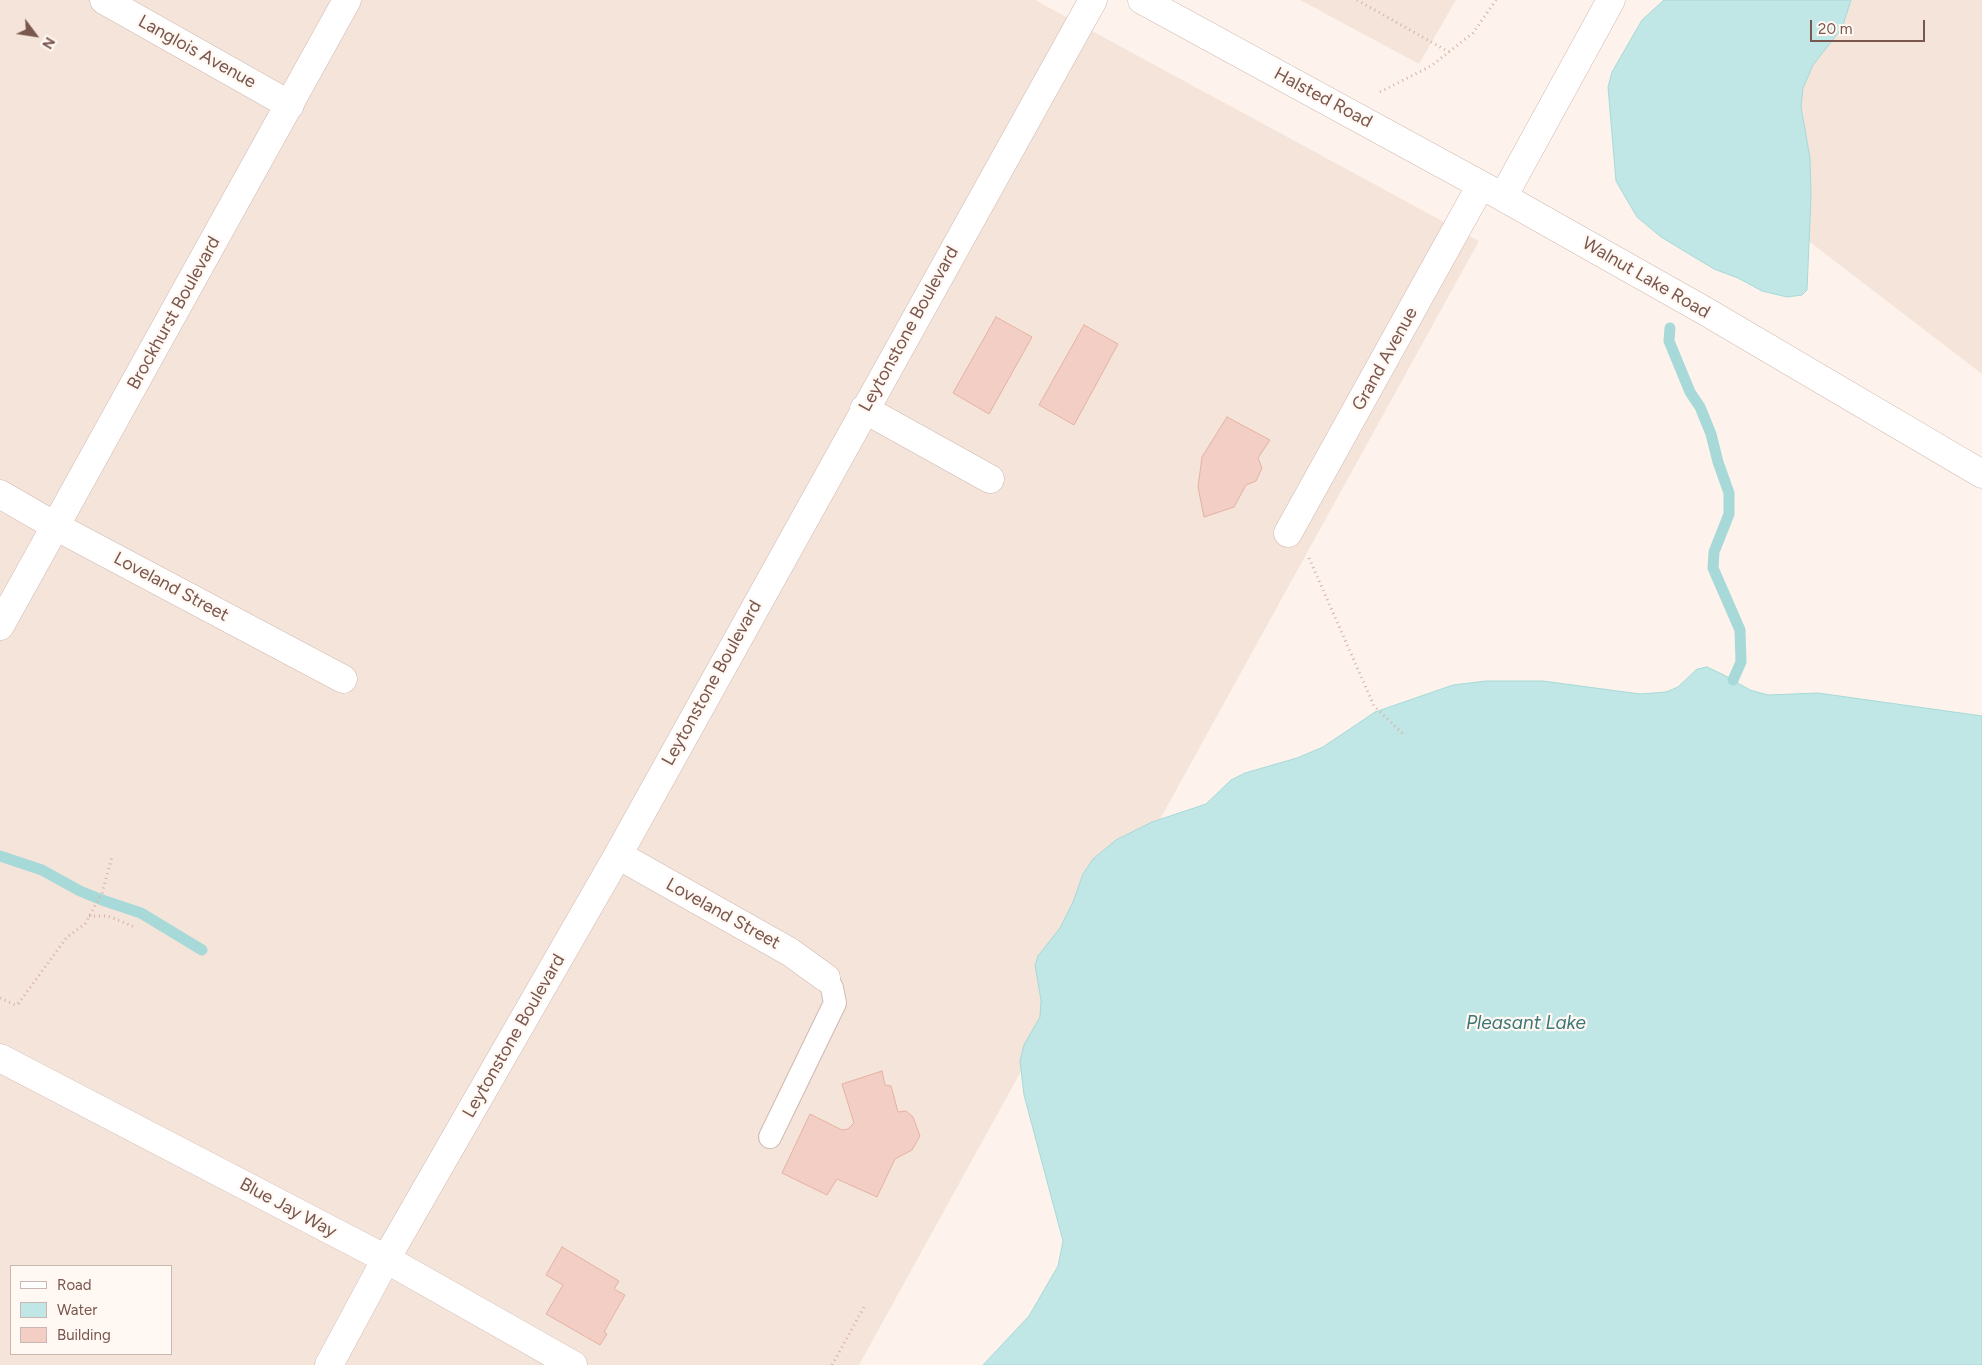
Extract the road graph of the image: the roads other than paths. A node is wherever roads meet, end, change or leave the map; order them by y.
1 (104, 0) edge
2 (347, 0) edge
3 (1093, 0) edge
4 (1142, 0) edge
5 (1611, 0) edge
6 (290, 105) junction
7 (1492, 191) junction
8 (864, 409) junction
9 (1982, 474) edge
10 (990, 479) dead end
11 (0, 494) edge
12 (55, 526) junction
13 (1288, 533) dead end
14 (0, 626) edge
15 (343, 679) dead end
16 (618, 855) junction
17 (826, 978) joint
18 (0, 1058) edge
19 (770, 1137) dead end
20 (386, 1259) junction
21 (329, 1365) edge
22 (573, 1365) edge

1 - 6 street, Langlois Avenue
2 - 6 street, Brockhurst Boulevard
3 - 8 street, Leytonstone Boulevard
4 - 7 street, Halsted Road
5 - 7 street
6 - 12 street, Brockhurst Boulevard
7 - 9 street, Walnut Lake Road
7 - 13 street, Grand Avenue
8 - 10 street
8 - 16 street, Leytonstone Boulevard
11 - 12 street, Loveland Street
12 - 14 street, Brockhurst Boulevard
12 - 15 street, Loveland Street
16 - 17 street, Loveland Street
16 - 20 street, Leytonstone Boulevard
17 - 19 lane
18 - 20 street, Blue Jay Way
20 - 21 street, Leytonstone Boulevard
20 - 22 street, Blue Jay Way

